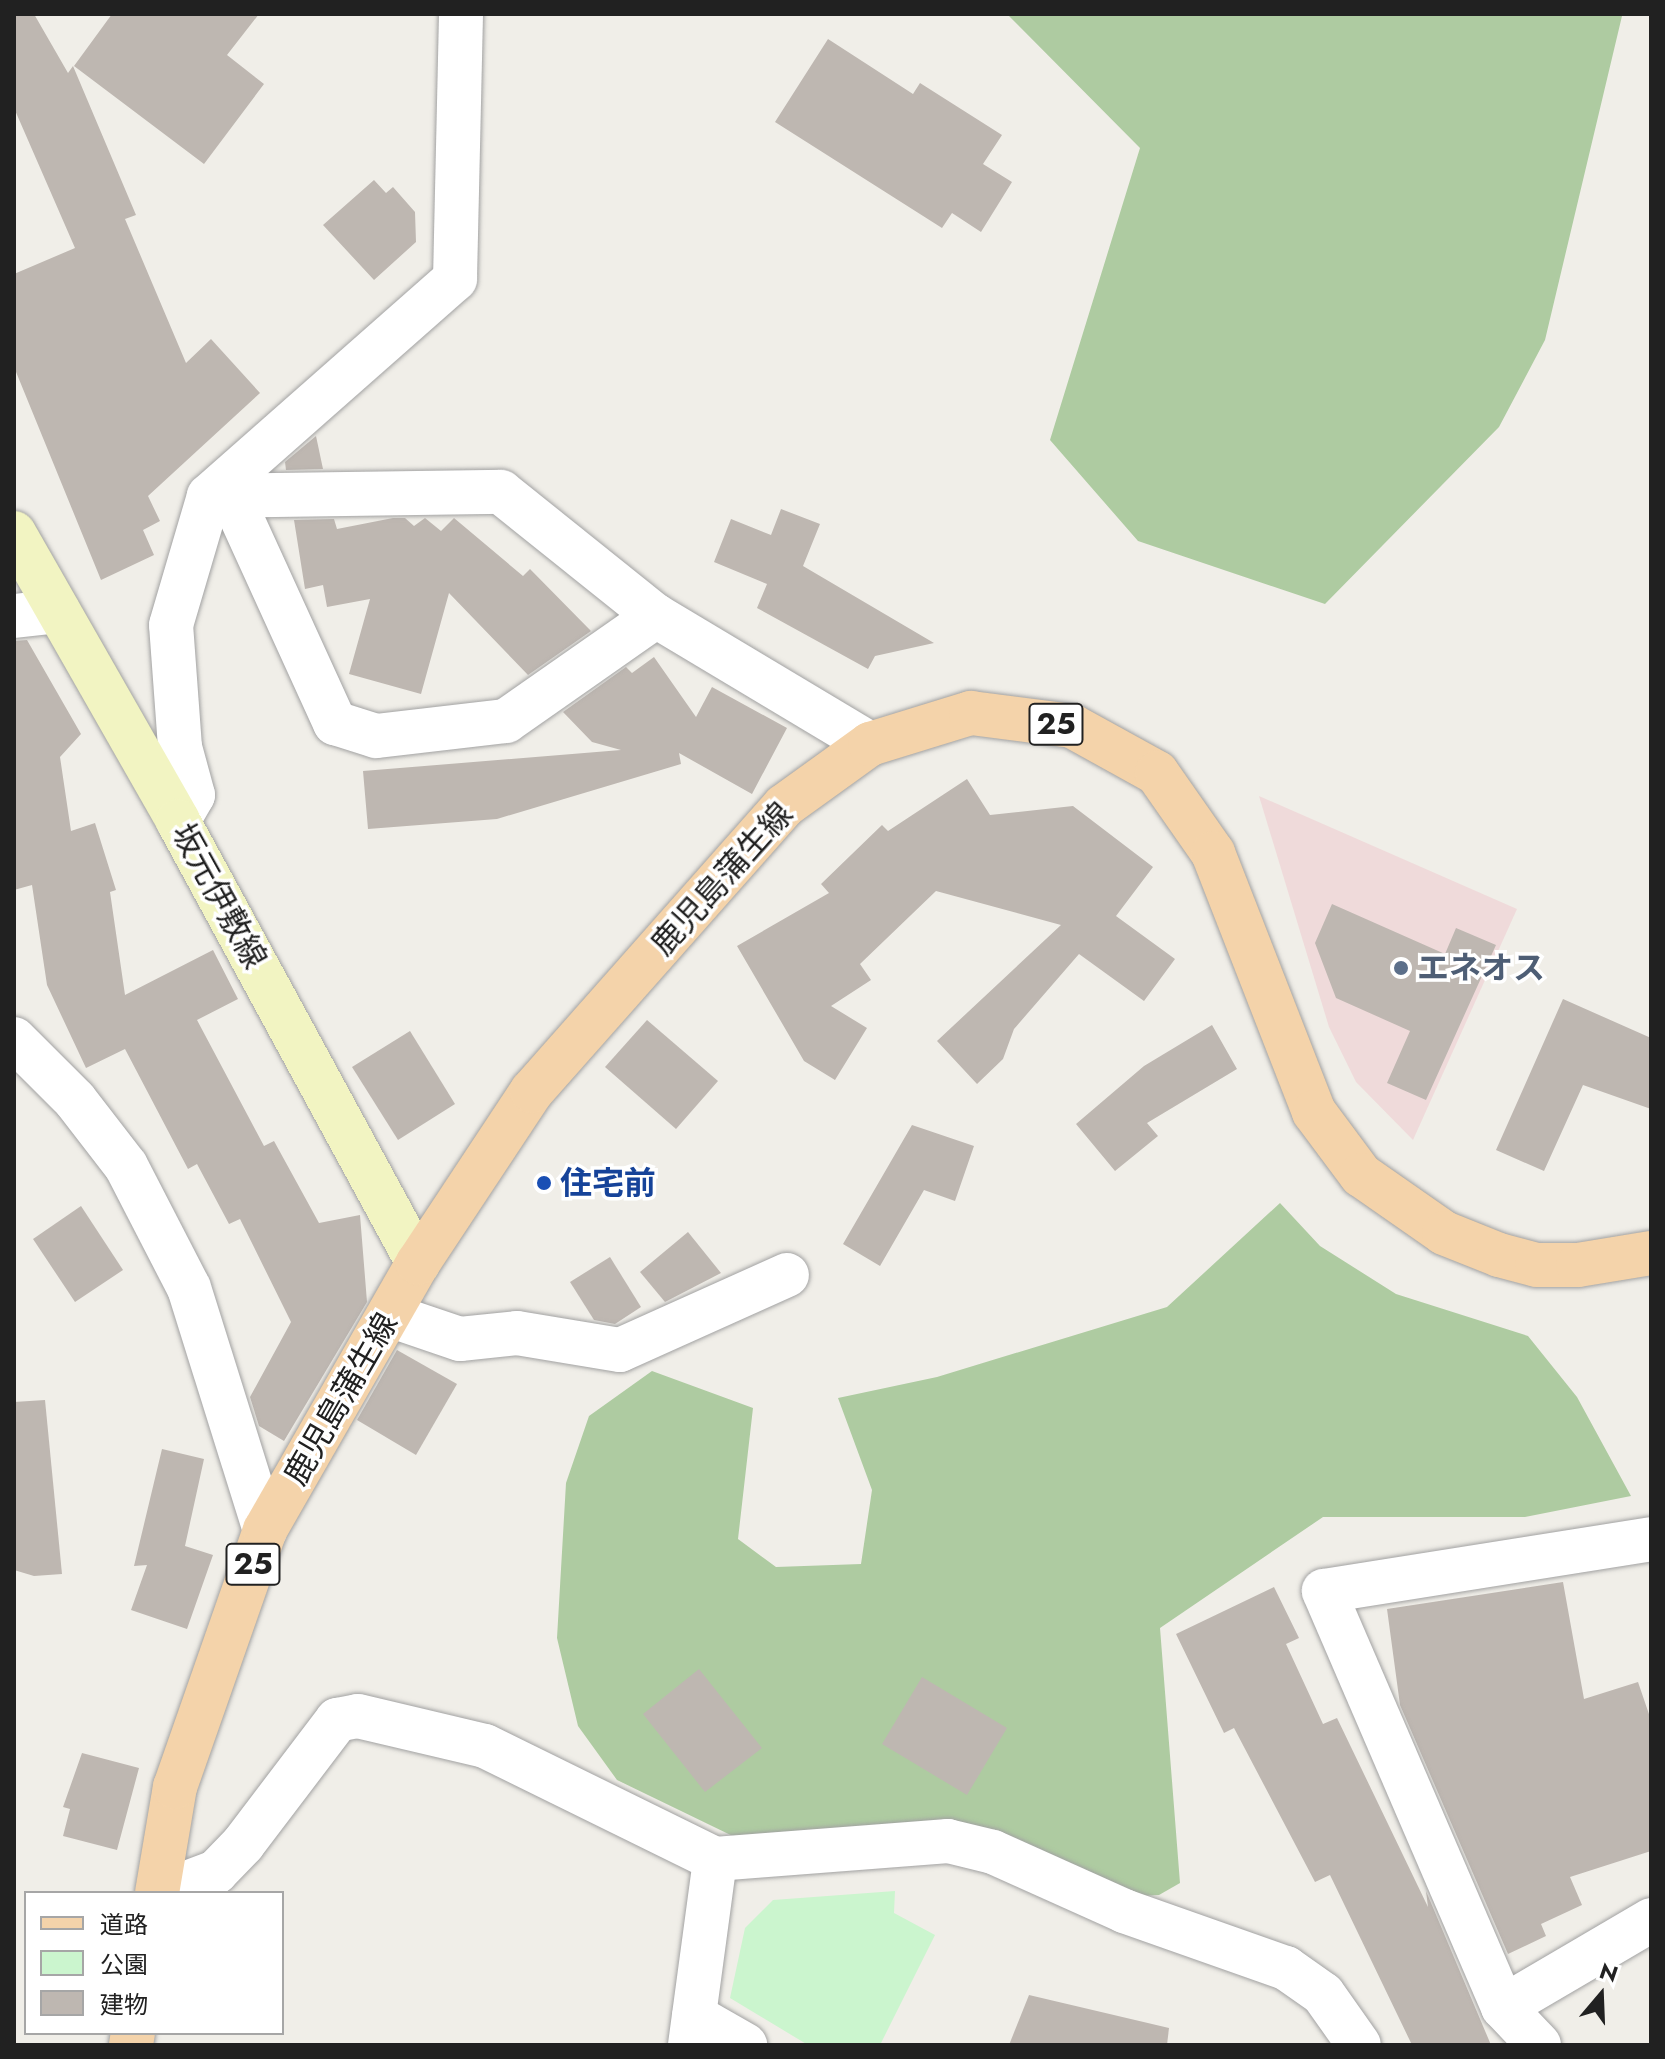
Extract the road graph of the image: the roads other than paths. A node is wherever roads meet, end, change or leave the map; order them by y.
1 (461, 14) edge
2 (220, 496) junction
3 (14, 533) edge
4 (58, 611) junction
5 (14, 616) edge
6 (656, 616) junction
7 (870, 744) junction
8 (178, 821) junction
9 (14, 1039) edge
10 (1651, 1253) edge
11 (418, 1263) junction
12 (787, 1275) dead end
13 (389, 1315) junction
14 (265, 1530) junction
15 (1651, 1539) edge
16 (715, 1859) junction
17 (159, 1891) edge
18 (164, 1891) edge
19 (1651, 1920) edge
20 (1503, 2007) junction
21 (692, 2030) edge
22 (745, 2045) edge
23 (1359, 2045) edge
24 (1539, 2045) edge

1 - 2 street
2 - 6 street
2 - 6 street
2 - 8 street
3 - 4 main road, 坂元伊敷線
4 - 5 street
4 - 8 main road, 坂元伊敷線
6 - 7 street
7 - 10 main road, 鹿児島蒲生線 / 25
7 - 11 main road, 鹿児島蒲生線 / 25
8 - 11 main road, 坂元伊敷線
9 - 14 street
11 - 13 main road, 鹿児島蒲生線 / 25
12 - 13 street
13 - 14 main road, 鹿児島蒲生線 / 25
14 - 17 main road, 鹿児島蒲生線 / 25
15 - 20 street
16 - 18 street
16 - 21 street
16 - 23 street
19 - 20 street
20 - 24 street
21 - 22 street

